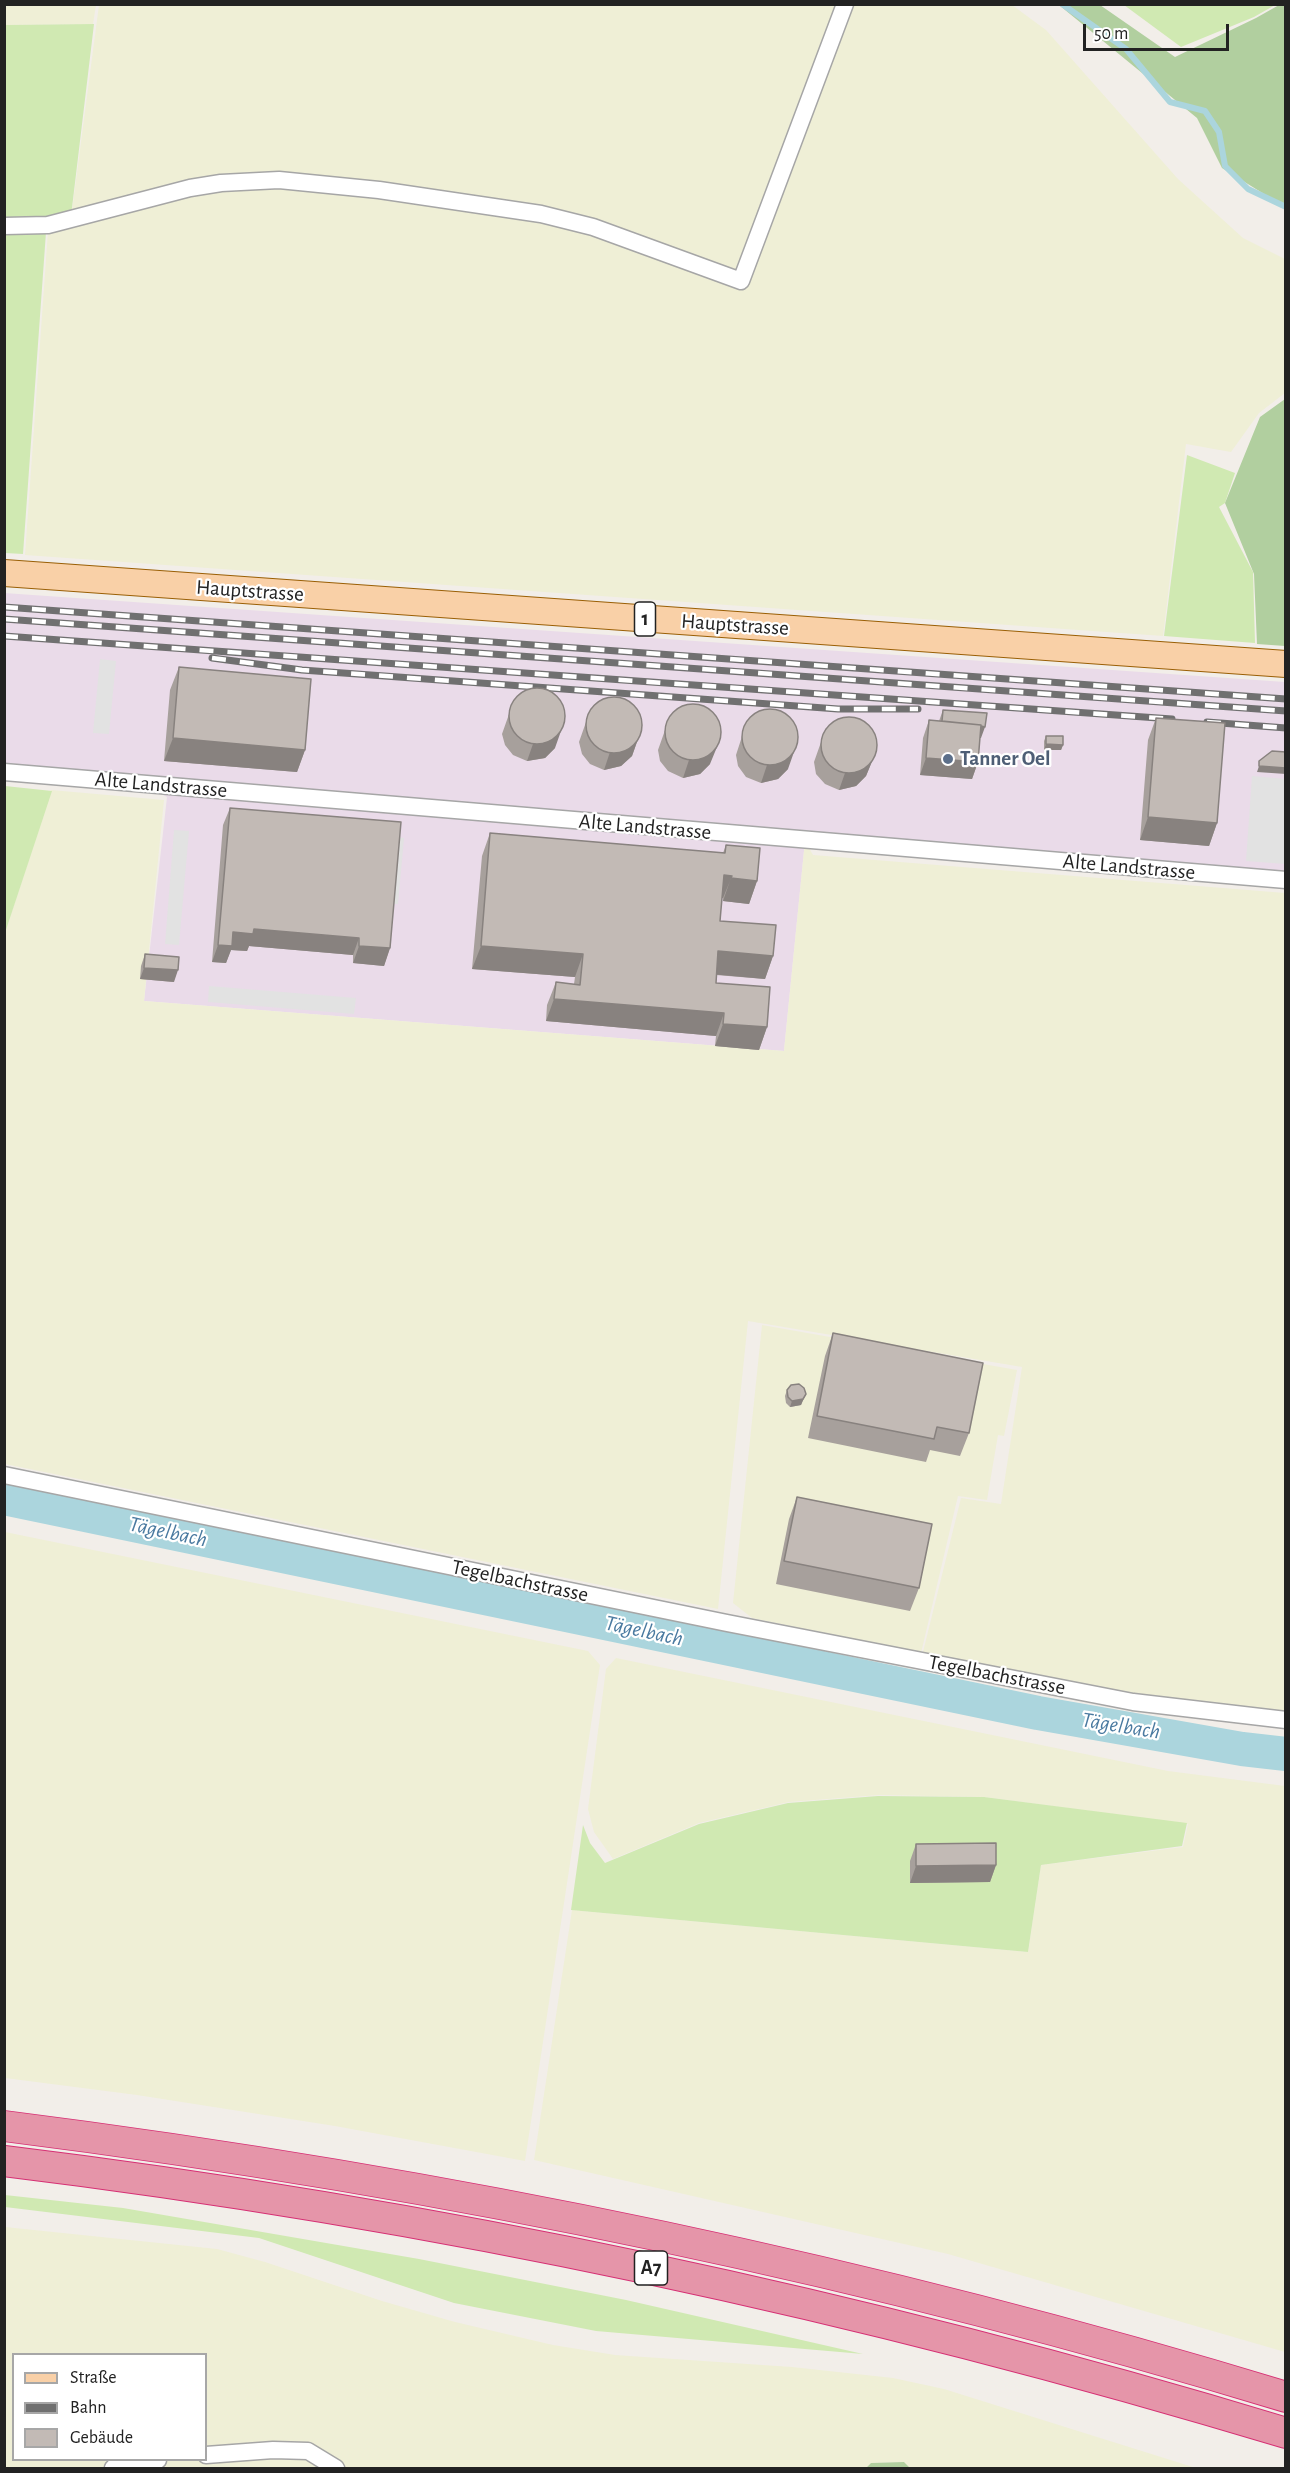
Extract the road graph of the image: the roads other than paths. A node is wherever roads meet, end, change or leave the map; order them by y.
1 (845, 4) edge
2 (4, 226) edge
3 (4, 573) edge
4 (1286, 664) edge
5 (4, 772) edge
6 (1286, 880) edge
7 (4, 1475) edge
8 (1286, 1720) edge
9 (4, 2126) edge
10 (4, 2161) edge
11 (1286, 2397) edge
12 (1286, 2433) edge
13 (207, 2454) edge
14 (153, 2461) edge
15 (113, 2469) edge
16 (336, 2469) edge

1 - 2 street
3 - 4 main road, Hauptstrasse / 1
5 - 6 street, Alte Landstrasse
7 - 8 street, Tegelbachstrasse
9 - 11 highway, A7
10 - 12 highway, A7
13 - 16 street
14 - 15 street

